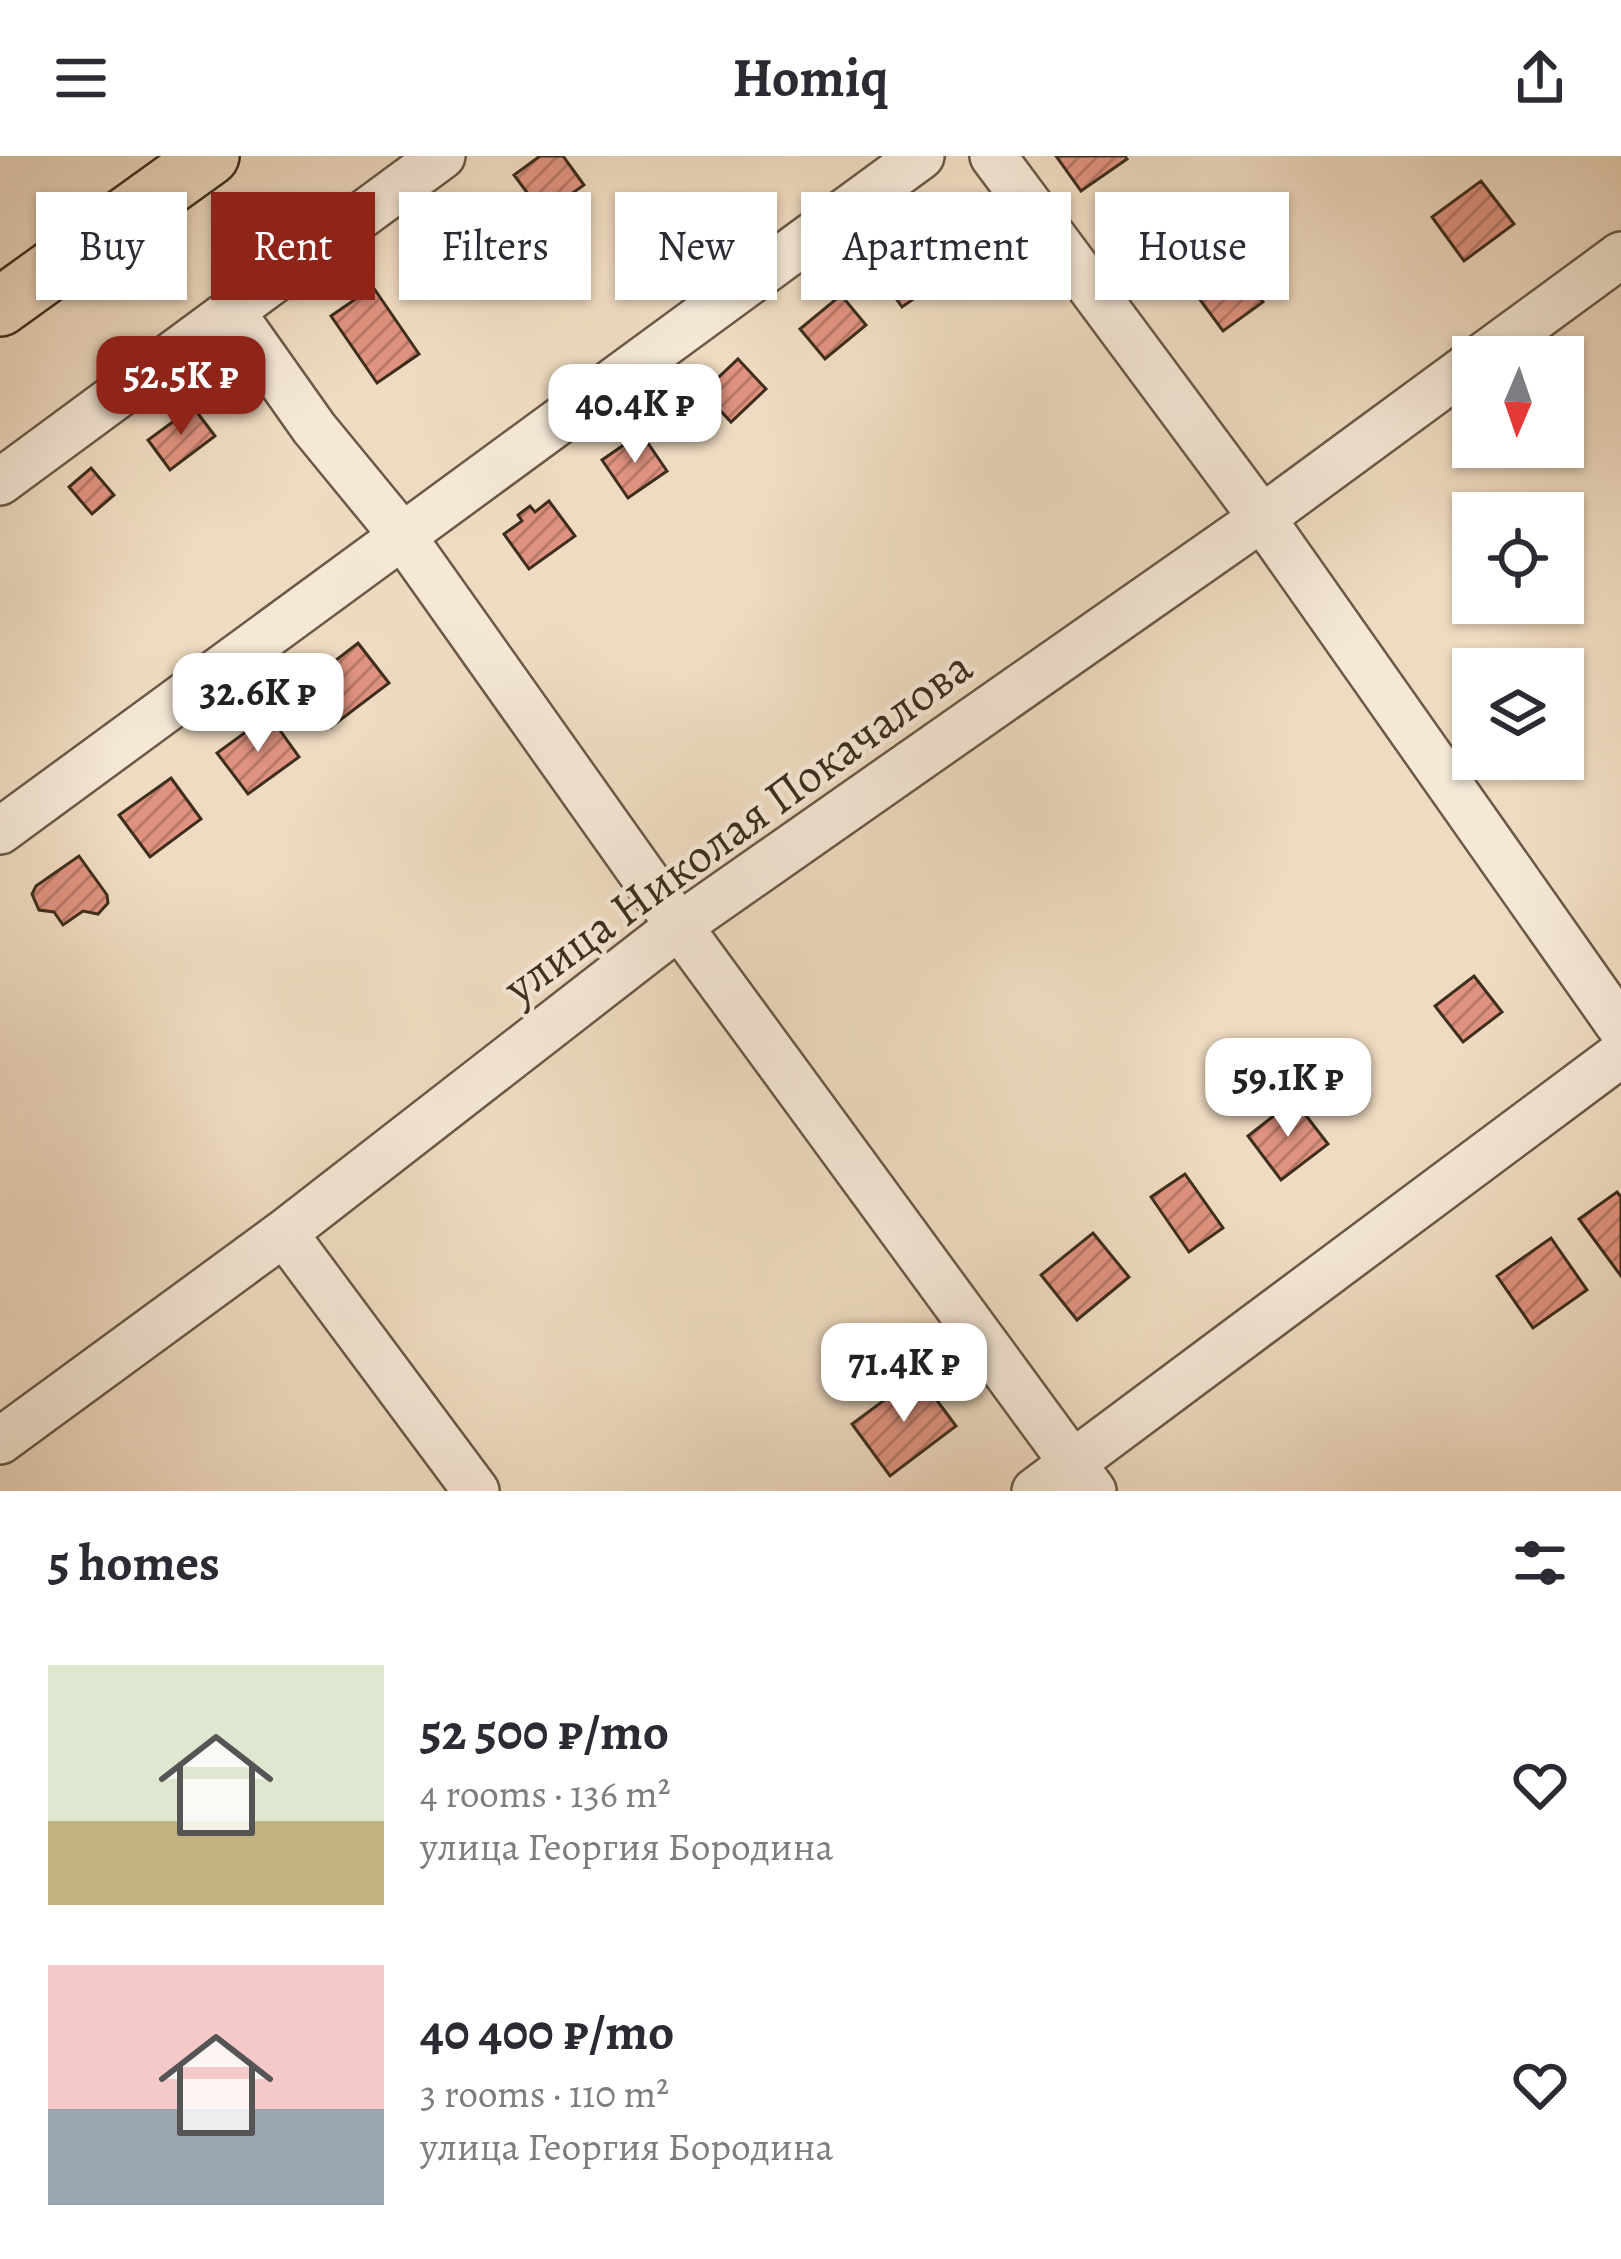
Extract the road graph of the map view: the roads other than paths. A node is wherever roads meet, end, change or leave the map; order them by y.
1 (210, 156) edge
2 (442, 156) edge
3 (921, 156) edge
4 (993, 156) edge
5 (1621, 255) edge
6 (0, 307) edge
7 (232, 312) junction
8 (1510, 336) edge
9 (1452, 378) edge
10 (0, 482) edge
11 (1262, 518) junction
12 (401, 534) junction
13 (0, 832) edge
14 (679, 926) junction
15 (1621, 1028) edge
16 (1621, 1054) edge
17 (284, 1233) junction
18 (0, 1441) edge
19 (1083, 1477) edge
20 (476, 1491) edge
21 (1035, 1491) edge

1 - 6 main road
2 - 7 street
3 - 12 street
4 - 11 street
5 - 8 street
7 - 10 street
7 - 12 street
9 - 11 street, улица Николая Покачалова
11 - 14 street, улица Николая Покачалова
11 - 15 street
12 - 13 street
12 - 14 street
14 - 17 street, улица Николая Покачалова
14 - 19 street
16 - 19 street
17 - 18 street, улица Николая Покачалова
17 - 20 street
19 - 21 street

